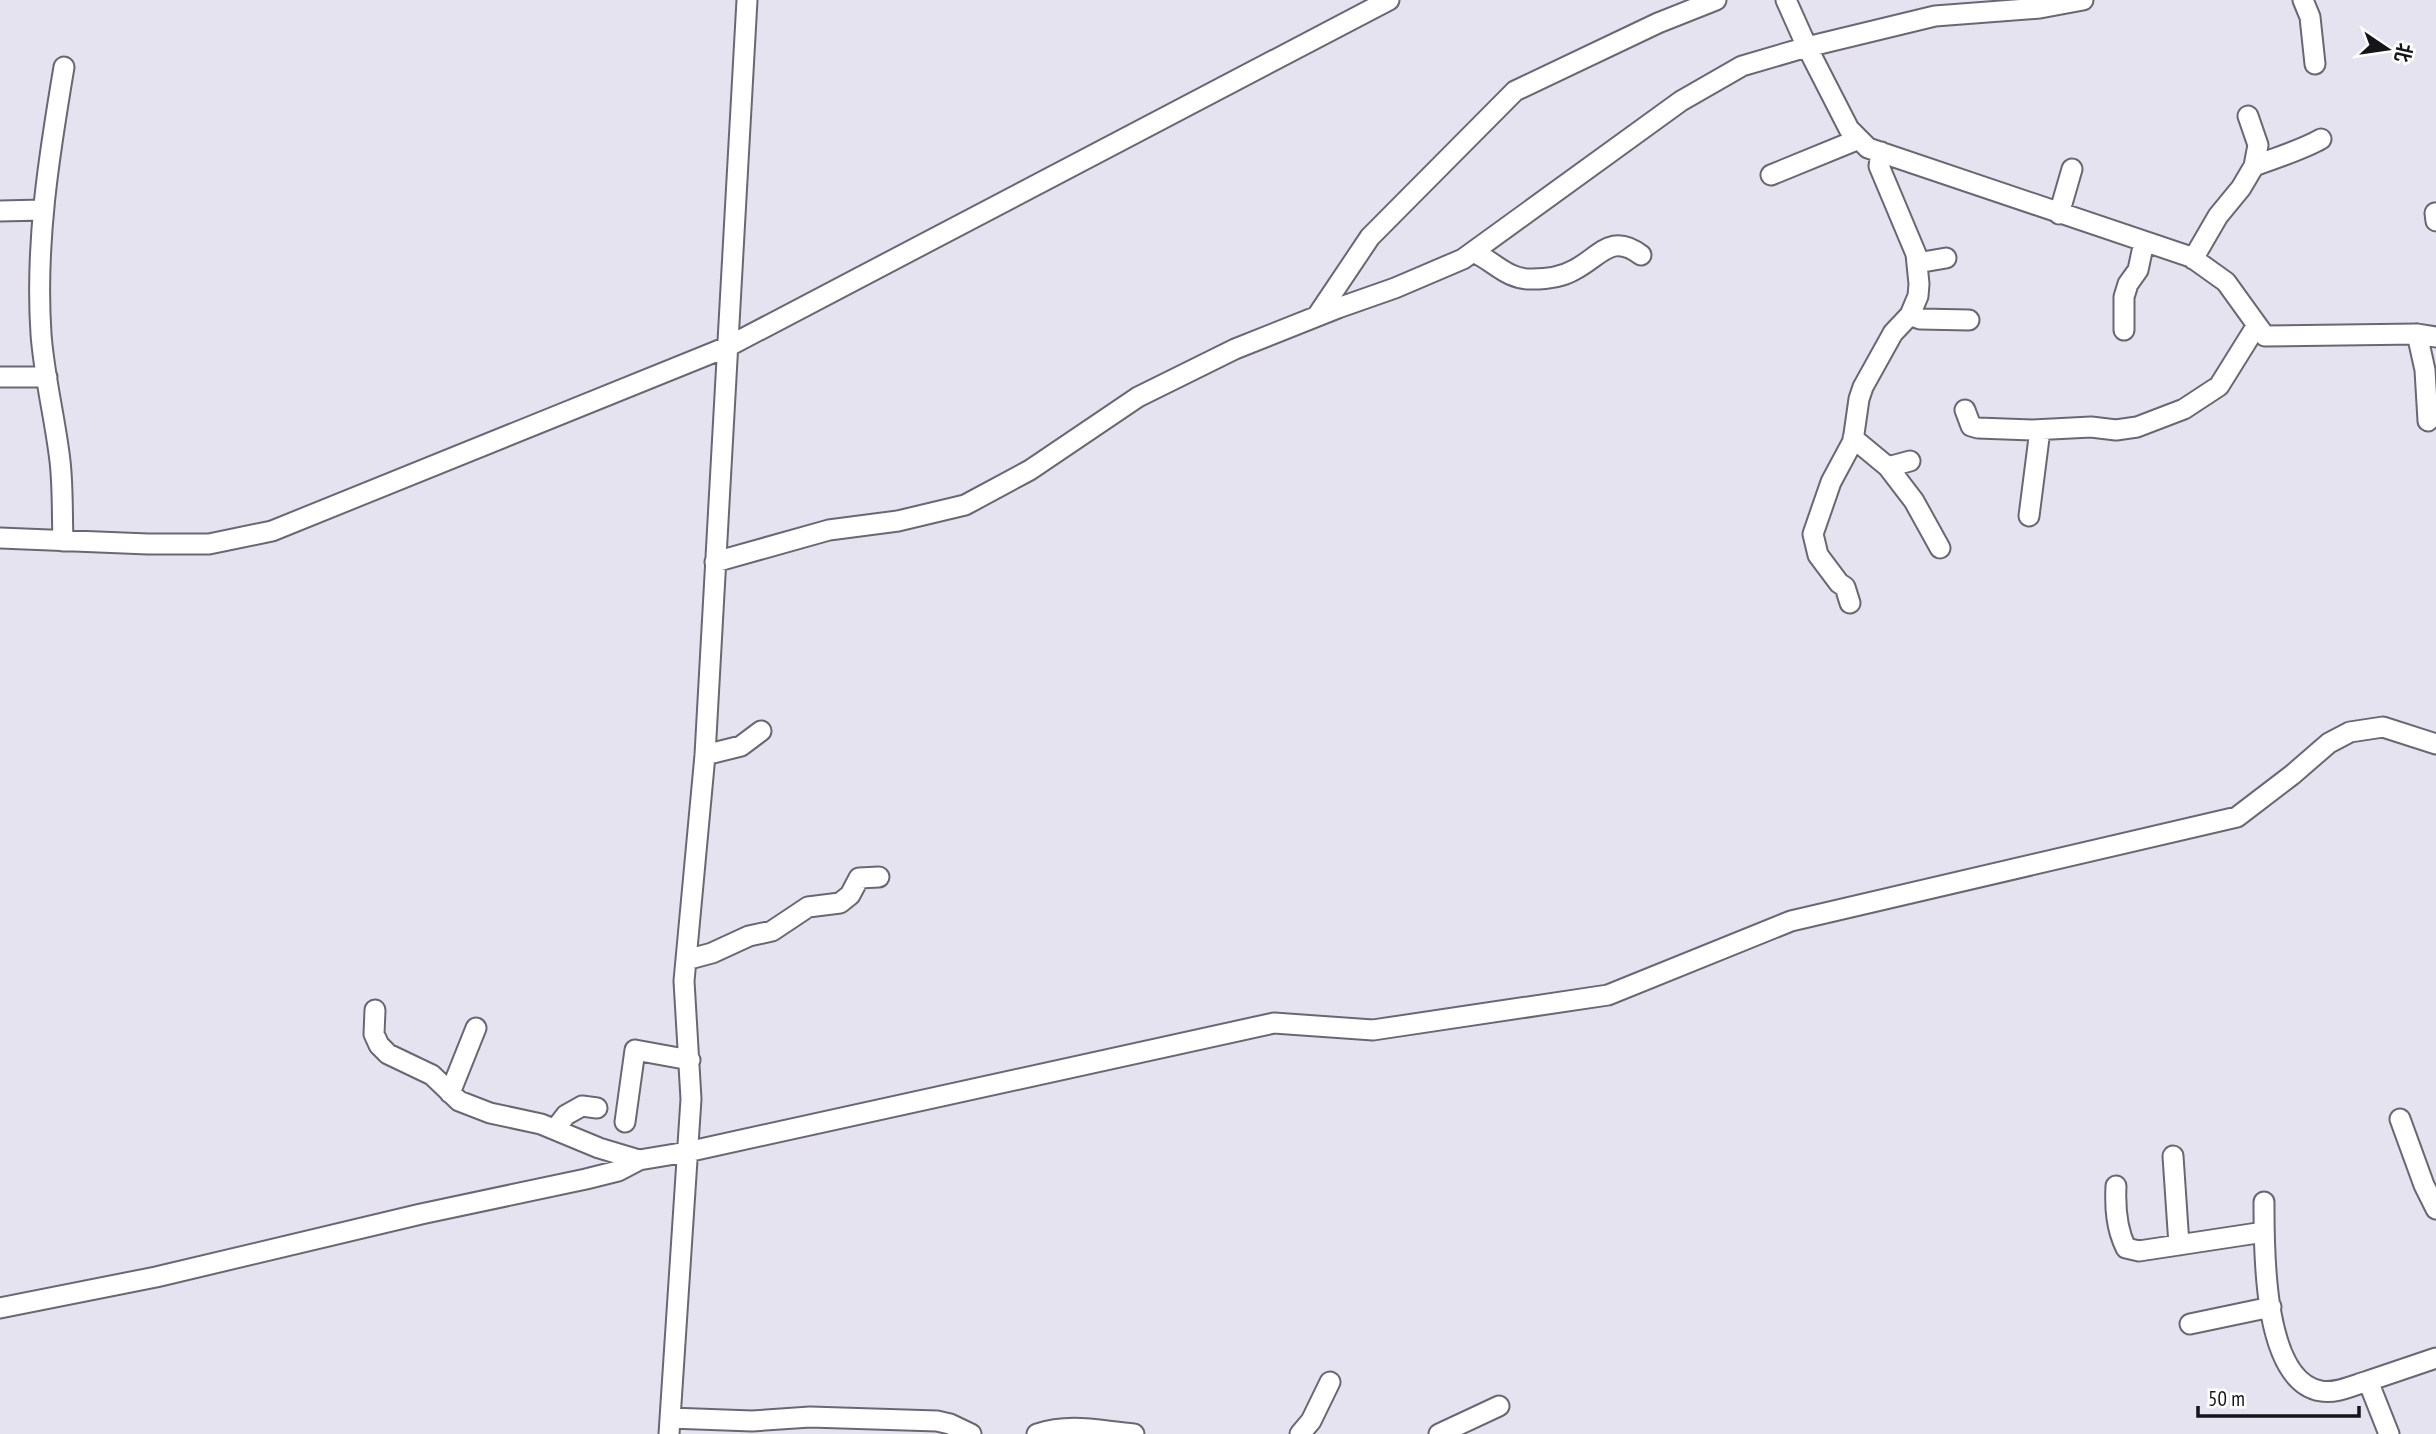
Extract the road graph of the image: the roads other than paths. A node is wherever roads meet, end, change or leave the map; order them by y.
1 (747, 0) edge
2 (1390, 0) edge
3 (1716, 0) edge
4 (1786, 0) edge
5 (2083, 0) edge
6 (2303, 0) edge
7 (1807, 47) junction
8 (2315, 64) dead end
9 (64, 67) dead end
10 (2248, 116) dead end
11 (1859, 139) junction
12 (2321, 139) dead end
13 (1881, 152) junction
14 (2254, 166) junction
15 (2072, 169) dead end
16 (1771, 175) dead end
17 (42, 210) junction
18 (0, 211) edge
19 (2059, 214) junction
20 (2144, 242) junction
21 (1473, 252) junction
22 (1641, 255) dead end
23 (1946, 258) dead end
24 (2193, 259) junction
25 (1917, 263) junction
26 (1910, 315) junction
27 (1317, 316) junction
28 (1969, 320) dead end
29 (2257, 325) junction
30 (2124, 330) dead end
31 (2427, 335) edge
32 (727, 347) junction
33 (0, 377) edge
34 (47, 377) junction
35 (1965, 410) dead end
36 (2428, 421) dead end
37 (2040, 430) junction
38 (1853, 438) junction
39 (1910, 461) dead end
40 (1888, 467) junction
41 (2029, 516) dead end
42 (0, 538) edge
43 (63, 541) junction
44 (1940, 548) dead end
45 (715, 562) junction
46 (1850, 603) dead end
47 (761, 731) dead end
48 (2436, 744) edge
49 (705, 755) junction
50 (878, 877) dead end
51 (686, 960) junction
52 (375, 1010) dead end
53 (476, 1028) dead end
54 (690, 1060) junction
55 (450, 1093) junction
56 (597, 1108) dead end
57 (2400, 1119) dead end
58 (625, 1122) dead end
59 (555, 1129) junction
60 (687, 1152) junction
61 (2173, 1156) dead end
62 (639, 1160) junction
63 (2116, 1186) dead end
64 (2264, 1202) dead end
65 (2436, 1209) edge
66 (2264, 1232) junction
67 (2179, 1245) junction
68 (2271, 1307) junction
69 (0, 1308) edge
70 (2190, 1325) dead end
71 (2436, 1358) edge
72 (2368, 1381) junction
73 (1330, 1382) dead end
74 (1499, 1406) dead end
75 (670, 1426) edge
76 (971, 1434) edge
77 (1037, 1434) edge
78 (1134, 1434) edge
79 (1300, 1434) edge
80 (1439, 1434) edge
81 (2389, 1434) edge

1 - 32 street
2 - 32 street
3 - 27 street
4 - 7 street
5 - 7 street
6 - 8 street
7 - 11 street
7 - 21 street
9 - 17 street
10 - 14 street
11 - 13 street
11 - 16 street
12 - 14 street
13 - 19 street
13 - 25 street
14 - 24 street
15 - 19 street
17 - 18 street
17 - 34 street
19 - 20 street
20 - 24 street
20 - 30 street
21 - 22 street
21 - 27 street
23 - 25 street
24 - 29 street
25 - 26 street
26 - 28 street
26 - 38 street
27 - 45 street
29 - 31 street
29 - 37 street
31 - 36 street
32 - 43 street
32 - 45 street
33 - 34 street
34 - 43 street
35 - 37 street
37 - 41 street
38 - 40 street
38 - 46 street
39 - 40 street
40 - 44 street
42 - 43 street
45 - 49 street
47 - 49 street
48 - 60 street
49 - 51 street
50 - 51 street
51 - 54 street
52 - 55 street
53 - 55 street
54 - 58 street
54 - 60 street
55 - 59 street
56 - 59 street
57 - 65 street
59 - 62 street
60 - 62 street
60 - 75 street
61 - 67 street
62 - 69 street
63 - 67 street
64 - 66 street
66 - 67 street
66 - 68 street
68 - 70 street
68 - 72 street
71 - 72 street
72 - 81 street
73 - 79 street
74 - 80 street
75 - 76 street
77 - 78 street

